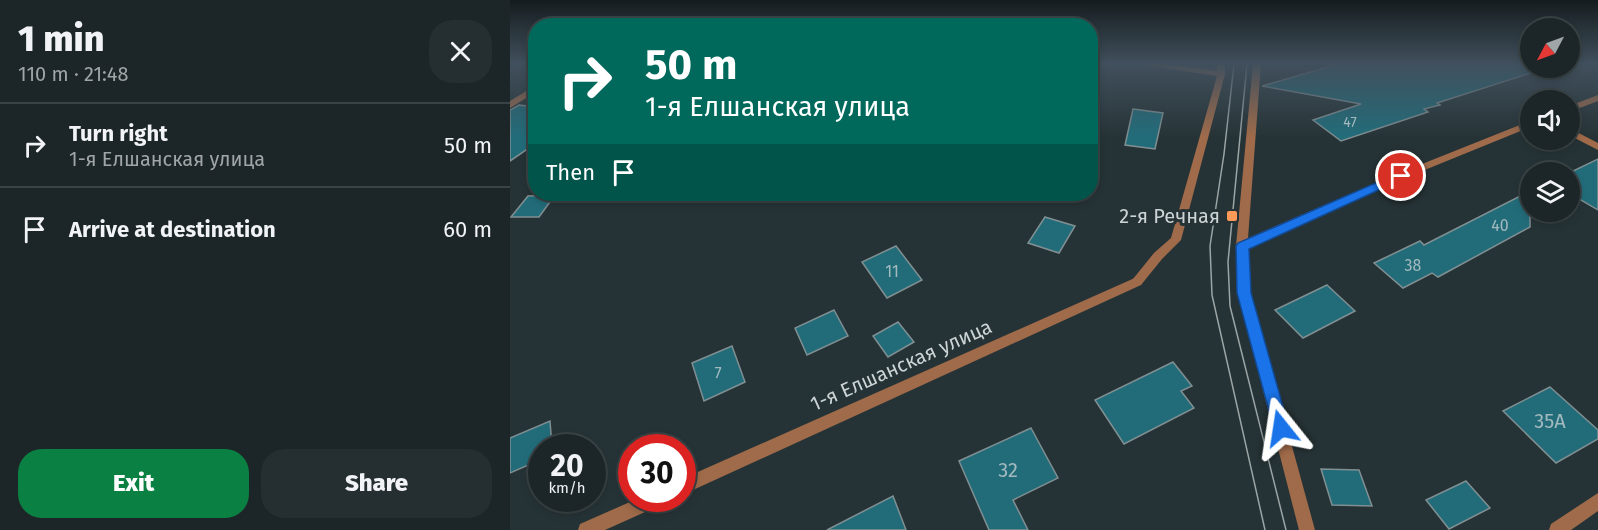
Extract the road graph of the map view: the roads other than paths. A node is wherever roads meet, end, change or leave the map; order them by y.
1 (1216, 89) edge
2 (1255, 89) edge
3 (528, 93) edge
4 (1598, 98) edge
5 (510, 105) edge
6 (1580, 105) edge
7 (1520, 128) edge
8 (1580, 136) edge
9 (1598, 147) edge
10 (1242, 246) junction
11 (1137, 282) joint
12 (696, 481) edge
13 (1598, 501) edge
14 (626, 512) edge
15 (586, 530) edge
16 (1307, 530) edge
17 (1557, 530) edge

1 - 11 lane
2 - 10 street
3 - 5 street
4 - 6 street
7 - 10 street
8 - 9 street
10 - 16 street
11 - 12 street, 1-я Елшанская улица
13 - 17 street
14 - 15 street

